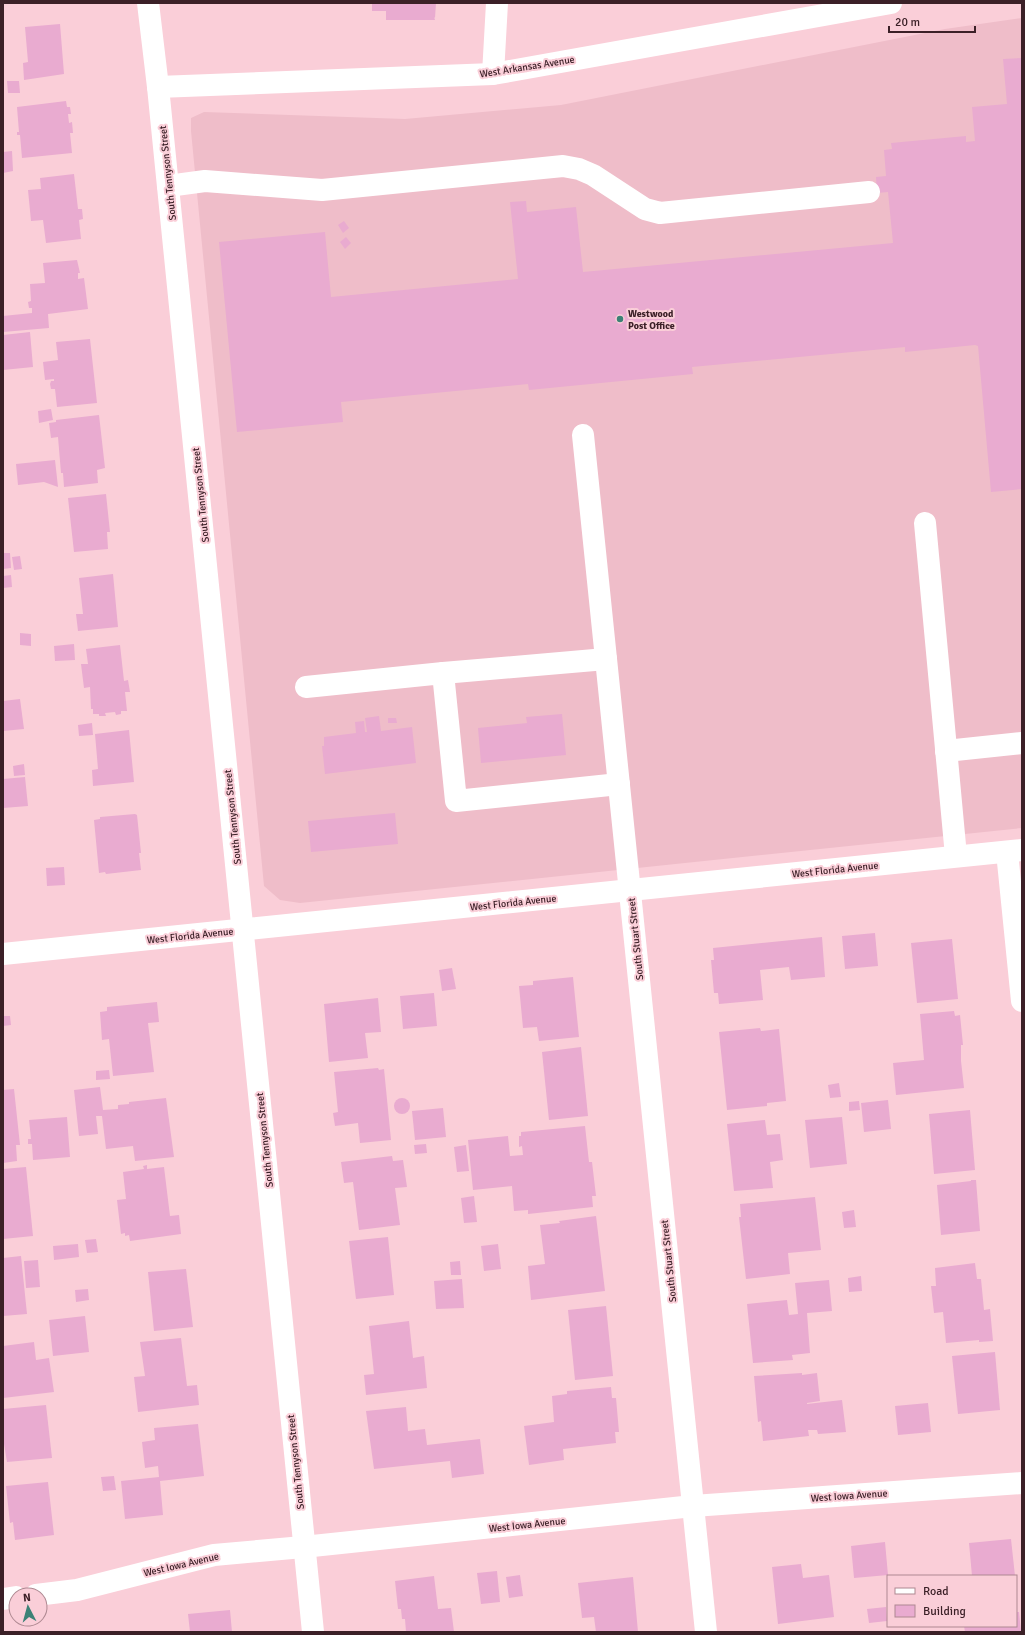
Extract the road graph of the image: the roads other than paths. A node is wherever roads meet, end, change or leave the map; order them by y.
1 (148, 3) edge
2 (497, 3) edge
3 (891, 3) edge
4 (493, 74) junction
5 (158, 87) junction
6 (168, 186) junction
7 (868, 192) dead end
8 (583, 435) dead end
9 (925, 523) dead end
10 (606, 659) junction
11 (443, 673) junction
12 (306, 687) dead end
13 (1022, 743) edge
14 (946, 751) junction
15 (619, 784) junction
16 (1014, 851) edge
17 (956, 856) junction
18 (630, 890) junction
19 (244, 930) junction
20 (3, 954) edge
21 (1022, 1002) edge
22 (1022, 1483) edge
23 (693, 1506) junction
24 (304, 1547) junction
25 (48, 1594) edge
26 (313, 1632) edge
27 (706, 1632) edge

1 - 5 street, South Tennyson Street
2 - 4 street
3 - 4 street, West Arkansas Avenue
4 - 5 street, West Arkansas Avenue
5 - 6 street, South Tennyson Street
6 - 7 street
6 - 19 street, South Tennyson Street
8 - 10 street, South Stuart Street
9 - 14 street
10 - 11 street
10 - 15 street, South Stuart Street
11 - 12 street
11 - 15 street
13 - 14 street
14 - 17 street
15 - 18 street, South Stuart Street
16 - 17 street, West Florida Avenue
16 - 21 street
17 - 18 street, West Florida Avenue
18 - 19 street, West Florida Avenue
18 - 23 street, South Stuart Street
19 - 20 street, West Florida Avenue
19 - 24 street, South Tennyson Street
22 - 23 street, West Iowa Avenue
23 - 24 street, West Iowa Avenue
23 - 27 street, South Stuart Street
24 - 25 street, West Iowa Avenue
24 - 26 street, South Tennyson Street

